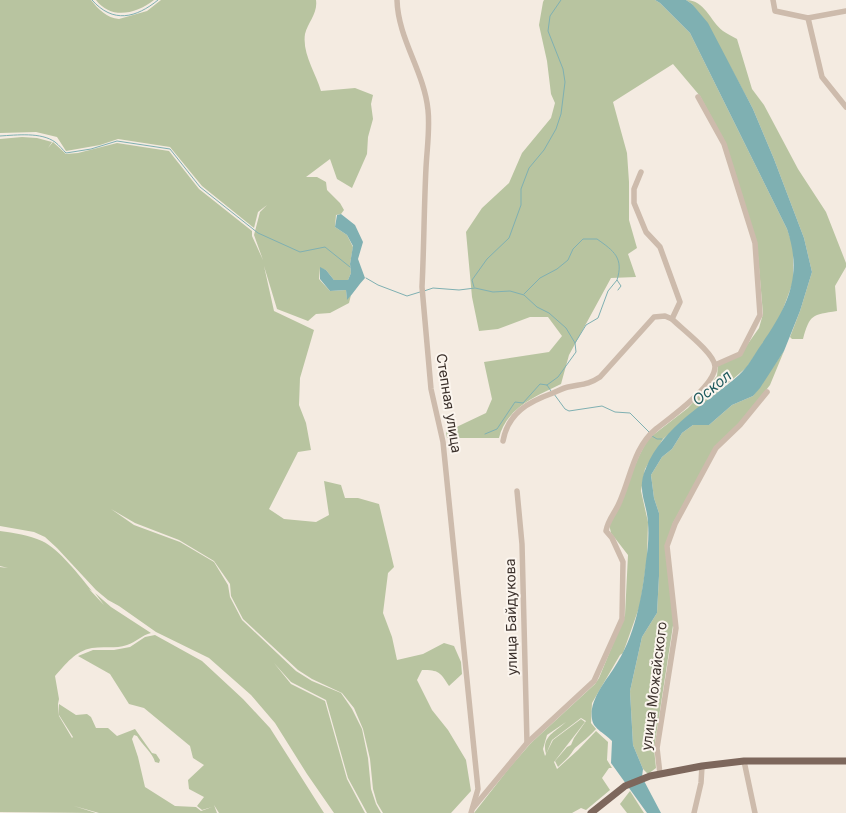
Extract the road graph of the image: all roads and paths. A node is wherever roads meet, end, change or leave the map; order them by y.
1 (397, 0) edge
2 (773, 0) edge
3 (846, 11) edge
4 (808, 18) junction
5 (698, 97) dead end
6 (846, 107) edge
7 (640, 172) dead end
8 (672, 319) junction
9 (715, 365) junction
10 (767, 392) dead end
11 (503, 441) dead end
12 (517, 491) dead end
13 (526, 743) junction
14 (744, 761) junction
15 (846, 761) edge
16 (702, 766) junction
17 (660, 774) junction
18 (472, 810) edge
19 (591, 813) edge
20 (694, 813) edge
21 (755, 813) edge

1 - 18 street, Степная улица
2 - 4 street
3 - 4 street
4 - 6 street
5 - 9 street
7 - 8 street
8 - 9 street
8 - 11 street
9 - 13 street
10 - 17 street, улица Можайского
12 - 13 street, улица Байдукова
13 - 18 street
14 - 15 main road
14 - 16 main road
14 - 21 street
16 - 17 main road
16 - 20 street
17 - 19 main road

